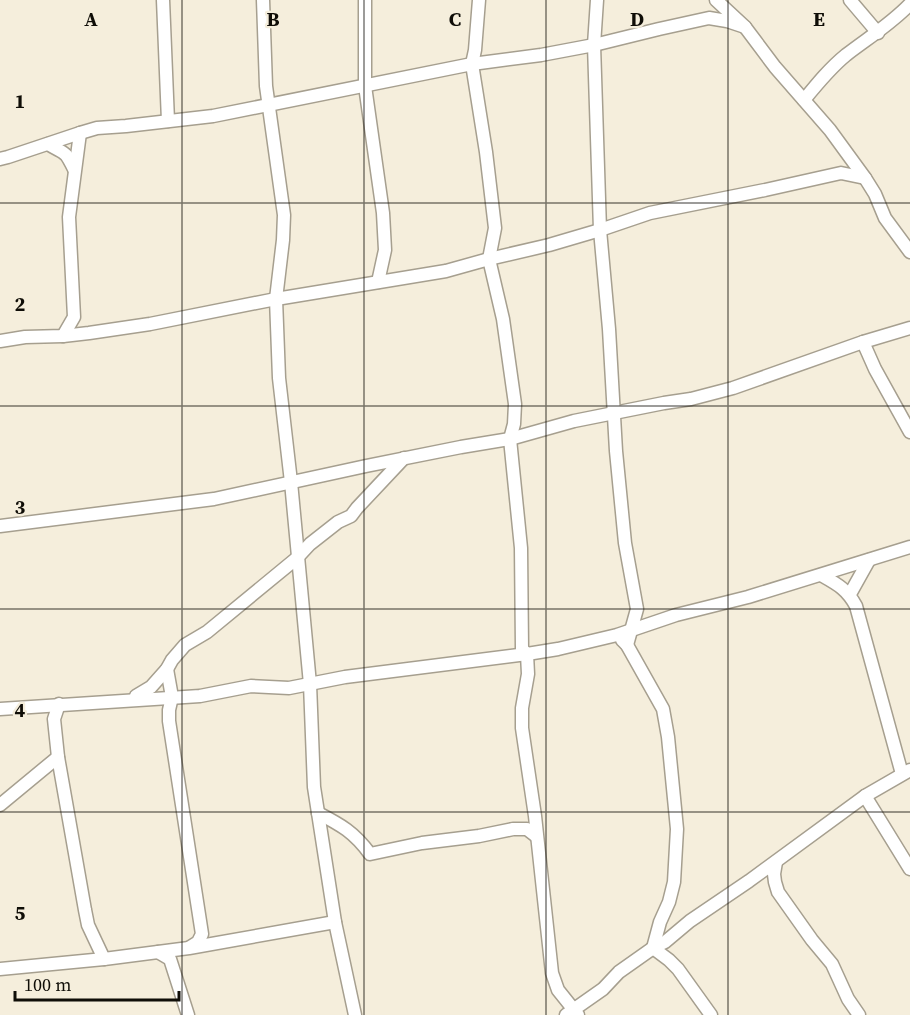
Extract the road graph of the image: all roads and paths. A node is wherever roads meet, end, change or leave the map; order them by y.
1 (163, 0) edge
2 (263, 0) edge
3 (365, 0) edge
4 (479, 0) edge
5 (597, 0) edge
6 (716, 0) edge
7 (850, 0) edge
8 (910, 4) edge
9 (745, 27) junction
10 (878, 33) junction
11 (594, 45) junction
12 (472, 64) junction
13 (365, 86) junction
14 (804, 100) junction
15 (269, 104) junction
16 (168, 121) junction
17 (80, 133) junction
18 (48, 144) junction
19 (846, 153) junction
20 (0, 159) edge
21 (74, 169) junction
22 (825, 177) junction
23 (865, 178) junction
24 (600, 230) junction
25 (910, 252) edge
26 (489, 259) junction
27 (378, 282) junction
28 (276, 299) junction
29 (74, 317) junction
30 (910, 328) edge
31 (89, 333) junction
32 (63, 336) junction
33 (0, 341) edge
34 (863, 342) junction
35 (614, 412) junction
36 (910, 432) edge
37 (510, 439) junction
38 (404, 458) junction
39 (291, 483) junction
40 (0, 526) edge
41 (910, 547) edge
42 (297, 558) junction
43 (869, 560) junction
44 (821, 575) junction
45 (850, 594) junction
46 (637, 609) junction
47 (649, 623) junction
48 (631, 630) junction
49 (617, 635) junction
50 (627, 645) junction
51 (527, 654) junction
52 (508, 657) junction
53 (167, 669) junction
54 (528, 674) junction
55 (310, 684) junction
56 (172, 697) junction
57 (130, 699) junction
58 (59, 705) junction
59 (40, 706) junction
60 (0, 709) edge
61 (54, 719) junction
62 (58, 757) junction
63 (906, 772) edge
64 (865, 796) junction
65 (0, 805) edge
66 (318, 813) junction
67 (536, 836) junction
68 (776, 862) junction
69 (910, 869) edge
70 (749, 881) junction
71 (778, 892) junction
72 (335, 922) junction
73 (189, 948) junction
74 (653, 948) junction
75 (172, 955) junction
76 (104, 959) junction
77 (0, 969) edge
78 (573, 1013) edge
79 (188, 1015) edge
80 (356, 1015) edge
81 (711, 1015) edge
82 (859, 1015) edge

1 - 16 street
2 - 15 street
3 - 13 street
4 - 12 street
5 - 11 street
6 - 9 street
7 - 10 street
8 - 10 street
9 - 11 street
9 - 14 street
10 - 14 street
11 - 12 street
11 - 24 street
12 - 13 street
12 - 26 street
13 - 15 street
13 - 27 street
14 - 19 street
15 - 16 street
15 - 28 street
16 - 17 street
17 - 18 street
17 - 21 street
18 - 20 street
18 - 21 street
19 - 22 street
19 - 23 street
21 - 29 street
22 - 23 street
22 - 24 street
23 - 25 street
24 - 26 street
24 - 35 street
26 - 27 street
26 - 37 street
27 - 28 street
28 - 31 street
28 - 39 street
29 - 31 street
29 - 32 street
30 - 34 street
31 - 32 street
32 - 33 street
34 - 35 street
34 - 36 street
35 - 37 street
35 - 46 street
37 - 38 street
37 - 51 street
38 - 39 street
38 - 42 street
39 - 40 street
39 - 42 street
41 - 43 street
42 - 53 street
42 - 55 street
43 - 44 street
43 - 45 street
44 - 45 street
44 - 47 street
45 - 63 street
46 - 47 street
46 - 48 street
47 - 48 street
48 - 49 street
48 - 50 street
49 - 50 street
49 - 51 street
50 - 74 street
51 - 52 street
51 - 54 street
52 - 54 street
52 - 55 street
53 - 56 street
53 - 57 street
54 - 67 street
55 - 56 street
55 - 66 street
56 - 57 street
56 - 73 street
57 - 58 street
58 - 59 street
58 - 61 street
59 - 60 street
59 - 61 street
61 - 62 street
62 - 65 street
62 - 76 street
63 - 64 street
64 - 68 street
64 - 69 street
66 - 67 street
66 - 72 street
67 - 78 street
68 - 70 street
68 - 71 street
70 - 71 street
70 - 74 street
71 - 82 street
72 - 73 street
72 - 80 street
73 - 75 street
74 - 78 street
74 - 81 street
75 - 76 street
75 - 79 street
76 - 77 street

